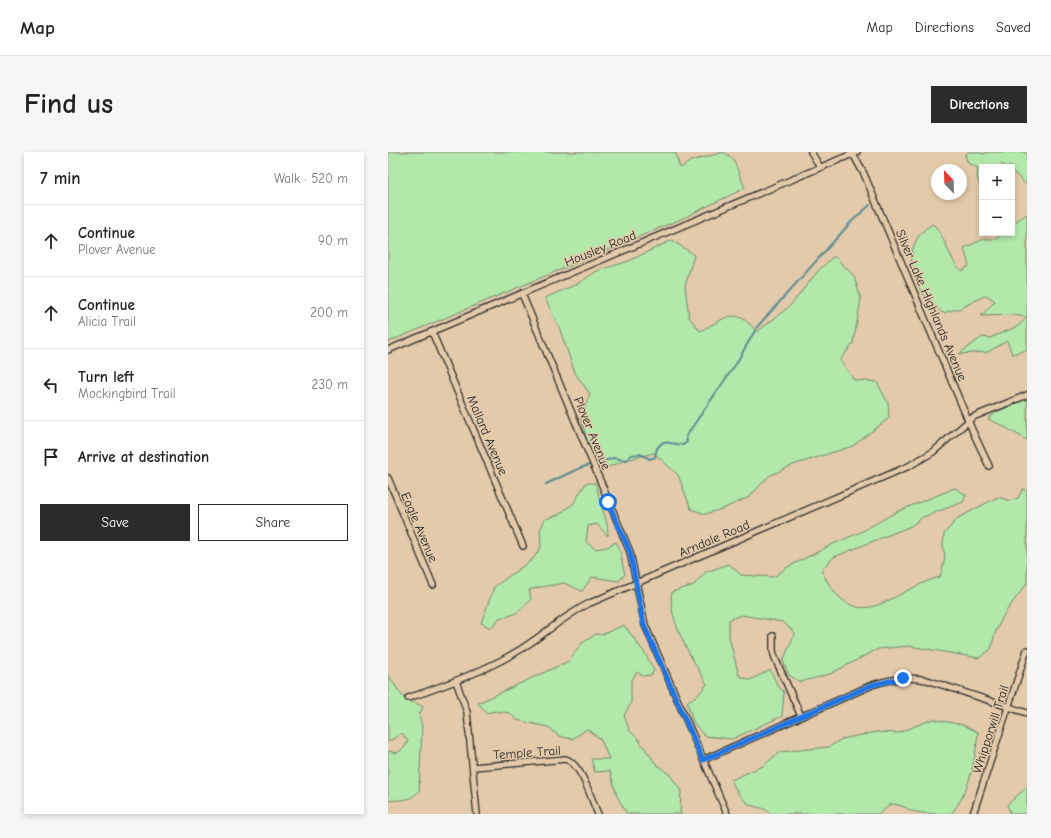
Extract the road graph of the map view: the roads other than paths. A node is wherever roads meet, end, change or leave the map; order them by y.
1 (811, 152) edge
2 (855, 153) edge
3 (820, 167) junction
4 (522, 294) junction
5 (432, 332) junction
6 (388, 350) edge
7 (1027, 395) edge
8 (968, 420) junction
9 (989, 466) dead end
10 (388, 478) edge
11 (523, 546) dead end
12 (637, 583) junction
13 (433, 585) dead end
14 (773, 636) dead end
15 (1027, 650) edge
16 (456, 681) junction
17 (408, 698) dead end
18 (1009, 707) junction
19 (1027, 713) edge
20 (801, 716) junction
21 (703, 760) junction
22 (473, 767) junction
23 (477, 814) edge
24 (598, 814) edge
25 (727, 814) edge
26 (973, 814) edge

1 - 3 street
2 - 3 street, Housley Road
2 - 8 street, Silver Lake Highlands Avenue
3 - 4 street, Housley Road
4 - 5 street, Housley Road
4 - 12 street, Plover Avenue
5 - 6 street, Housley Road
5 - 11 street, Mallard Avenue
7 - 8 street, Arndale Road
8 - 9 street, Silver Lake Highlands Avenue
8 - 12 street, Arndale Road
10 - 13 street, Eagle Avenue
12 - 16 street, Arndale Road
12 - 21 street, Plover Avenue
14 - 20 street
15 - 18 street, Whipporwill Trail
16 - 17 street, Arndale Road
16 - 22 street
18 - 19 street
18 - 20 street
18 - 26 street, Whipporwill Trail
20 - 21 street
21 - 25 street, Plover Avenue
22 - 23 street
22 - 24 street, Temple Trail

